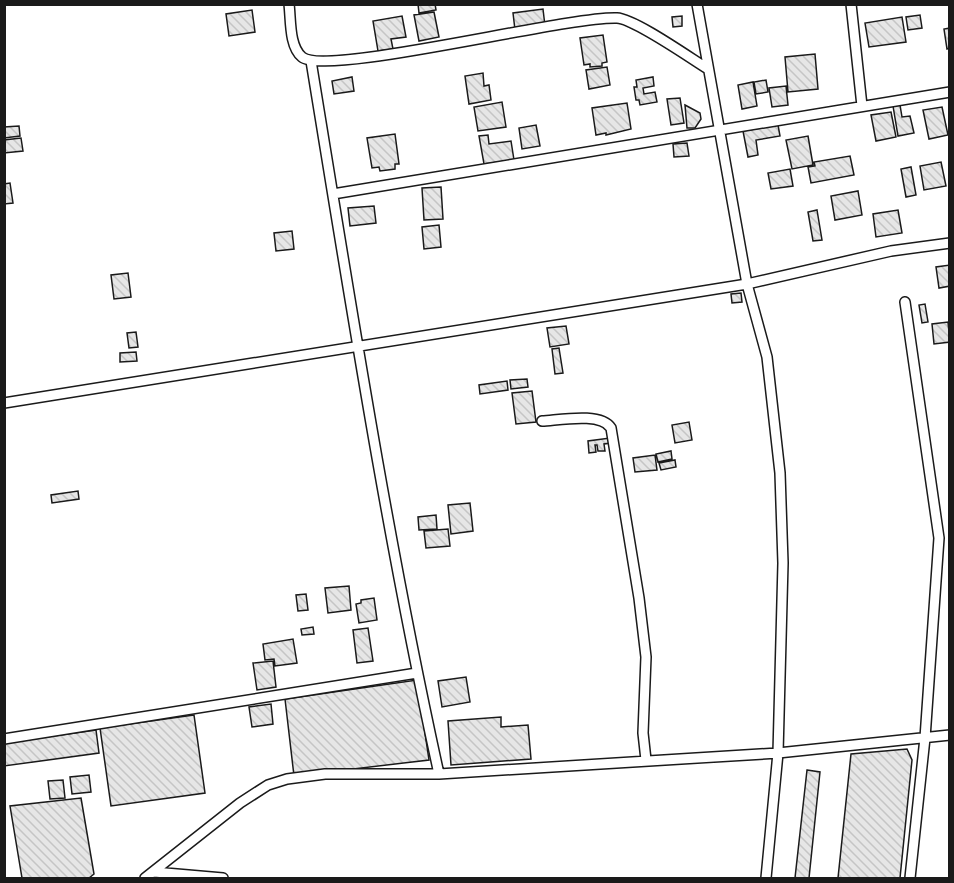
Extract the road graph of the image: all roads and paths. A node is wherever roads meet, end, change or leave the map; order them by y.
1 (289, 4) edge
2 (697, 4) edge
3 (851, 4) edge
4 (311, 61) junction
5 (708, 69) junction
6 (950, 92) edge
7 (862, 106) junction
8 (719, 129) junction
9 (333, 194) junction
10 (950, 243) edge
11 (747, 284) junction
12 (905, 302) dead end
13 (357, 346) junction
14 (4, 403) edge
15 (542, 421) dead end
16 (950, 537) edge
17 (939, 538) junction
18 (417, 673) junction
19 (950, 735) edge
20 (925, 738) junction
21 (4, 739) edge
22 (778, 753) junction
23 (646, 760) junction
24 (439, 774) junction
25 (154, 872) junction
26 (145, 879) edge
27 (224, 879) edge
28 (766, 879) edge
29 (910, 879) edge

1 - 4 street
2 - 5 street
3 - 7 street
4 - 5 street
4 - 9 street
5 - 8 street
6 - 7 street
7 - 8 street
8 - 9 street
8 - 11 street
9 - 13 street
10 - 11 street
11 - 13 street
11 - 22 street
12 - 17 street
13 - 14 street
13 - 18 street
15 - 23 street
16 - 17 street
17 - 20 street
18 - 21 street
18 - 24 street
19 - 20 street
20 - 22 street
20 - 29 street
22 - 23 street
22 - 28 street
23 - 24 street
24 - 25 street
25 - 26 street
25 - 27 street

